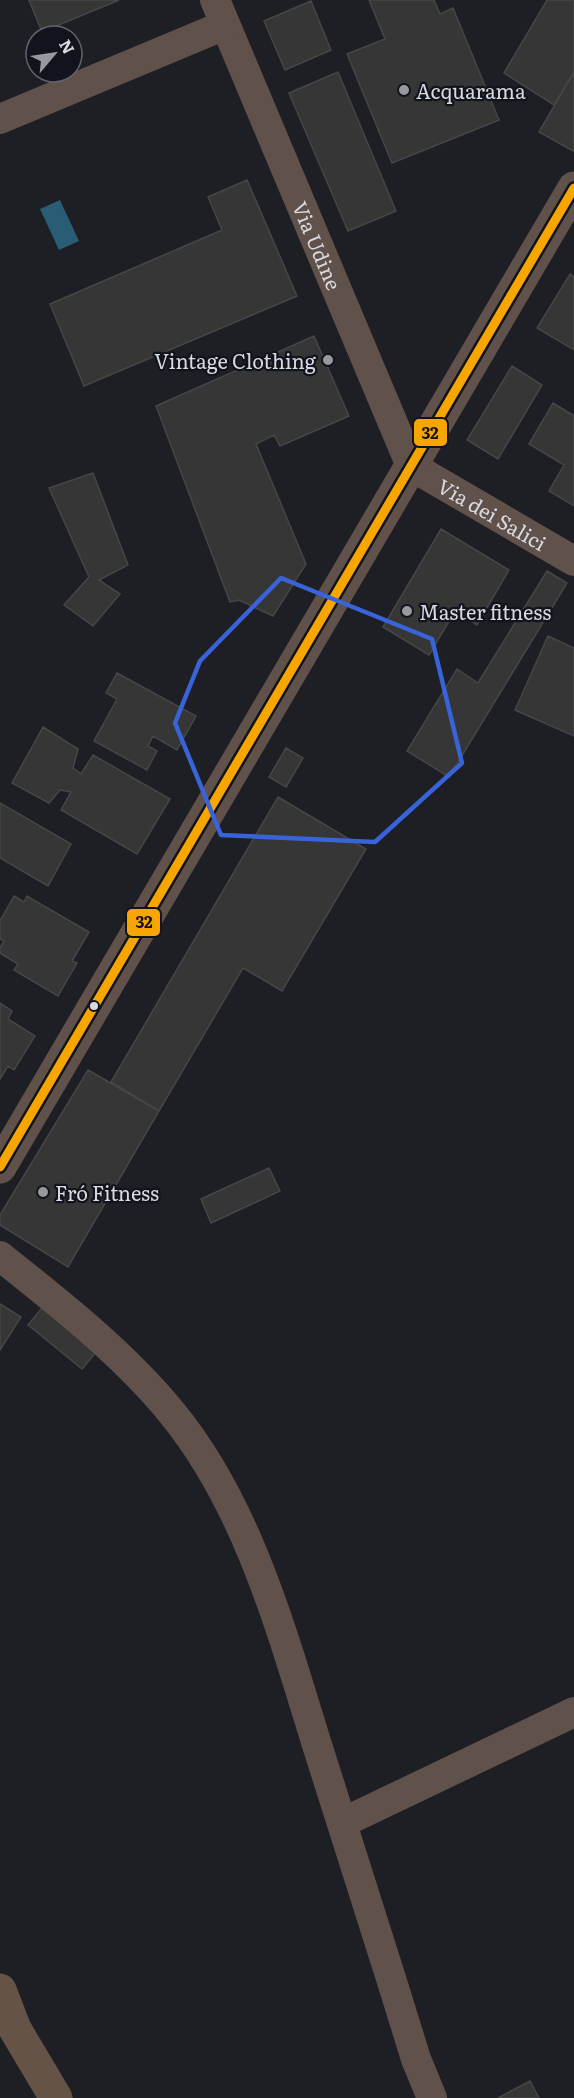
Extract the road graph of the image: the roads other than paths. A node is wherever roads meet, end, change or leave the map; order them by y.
1 (220, 12) edge
2 (0, 119) edge
3 (570, 204) edge
4 (411, 466) junction
5 (574, 561) edge
6 (0, 1167) edge
7 (0, 1256) edge
8 (574, 1712) edge
9 (342, 1823) junction
10 (0, 1990) edge
11 (8, 2021) edge
12 (56, 2098) edge
13 (432, 2098) edge

1 - 2 street, Via Udine
1 - 4 street, Via Udine
3 - 4 street
4 - 5 street, Via dei Salici
4 - 6 street
7 - 9 street
8 - 9 street
9 - 13 street
10 - 11 main road
11 - 12 main road

